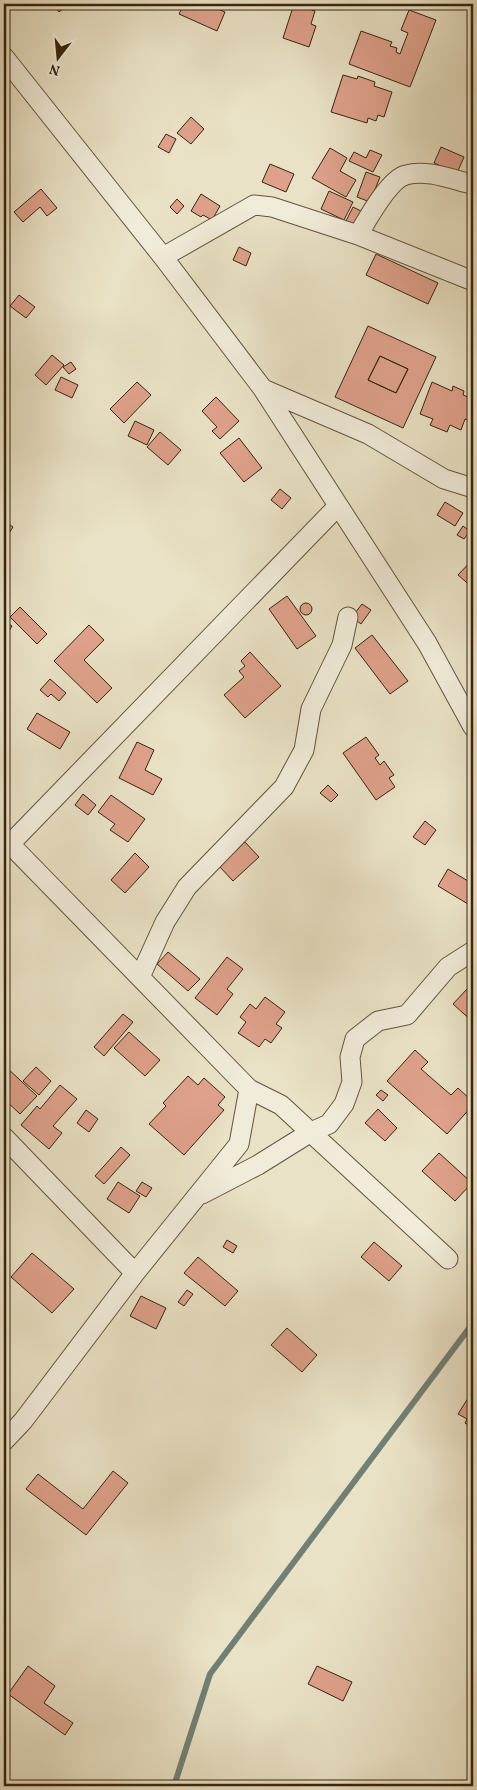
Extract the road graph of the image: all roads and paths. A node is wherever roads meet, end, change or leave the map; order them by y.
1 (6, 64) edge
2 (473, 183) edge
3 (358, 235) junction
4 (162, 256) junction
5 (473, 281) edge
6 (263, 389) junction
7 (473, 488) edge
8 (338, 506) junction
9 (348, 616) dead end
10 (473, 727) edge
11 (7, 841) edge
12 (473, 951) edge
13 (140, 977) junction
14 (249, 1089) junction
15 (311, 1132) junction
16 (4, 1136) edge
17 (195, 1198) junction
18 (448, 1259) dead end
19 (135, 1273) junction
20 (4, 1441) edge

1 - 4 street
2 - 3 street
3 - 4 street
3 - 5 street
4 - 6 street
6 - 7 street
6 - 8 street
8 - 10 street
8 - 11 street
9 - 13 street
11 - 13 street
12 - 15 street
13 - 14 street
14 - 15 street
14 - 17 street
15 - 17 street
15 - 18 street
16 - 19 street
17 - 19 street
19 - 20 street

